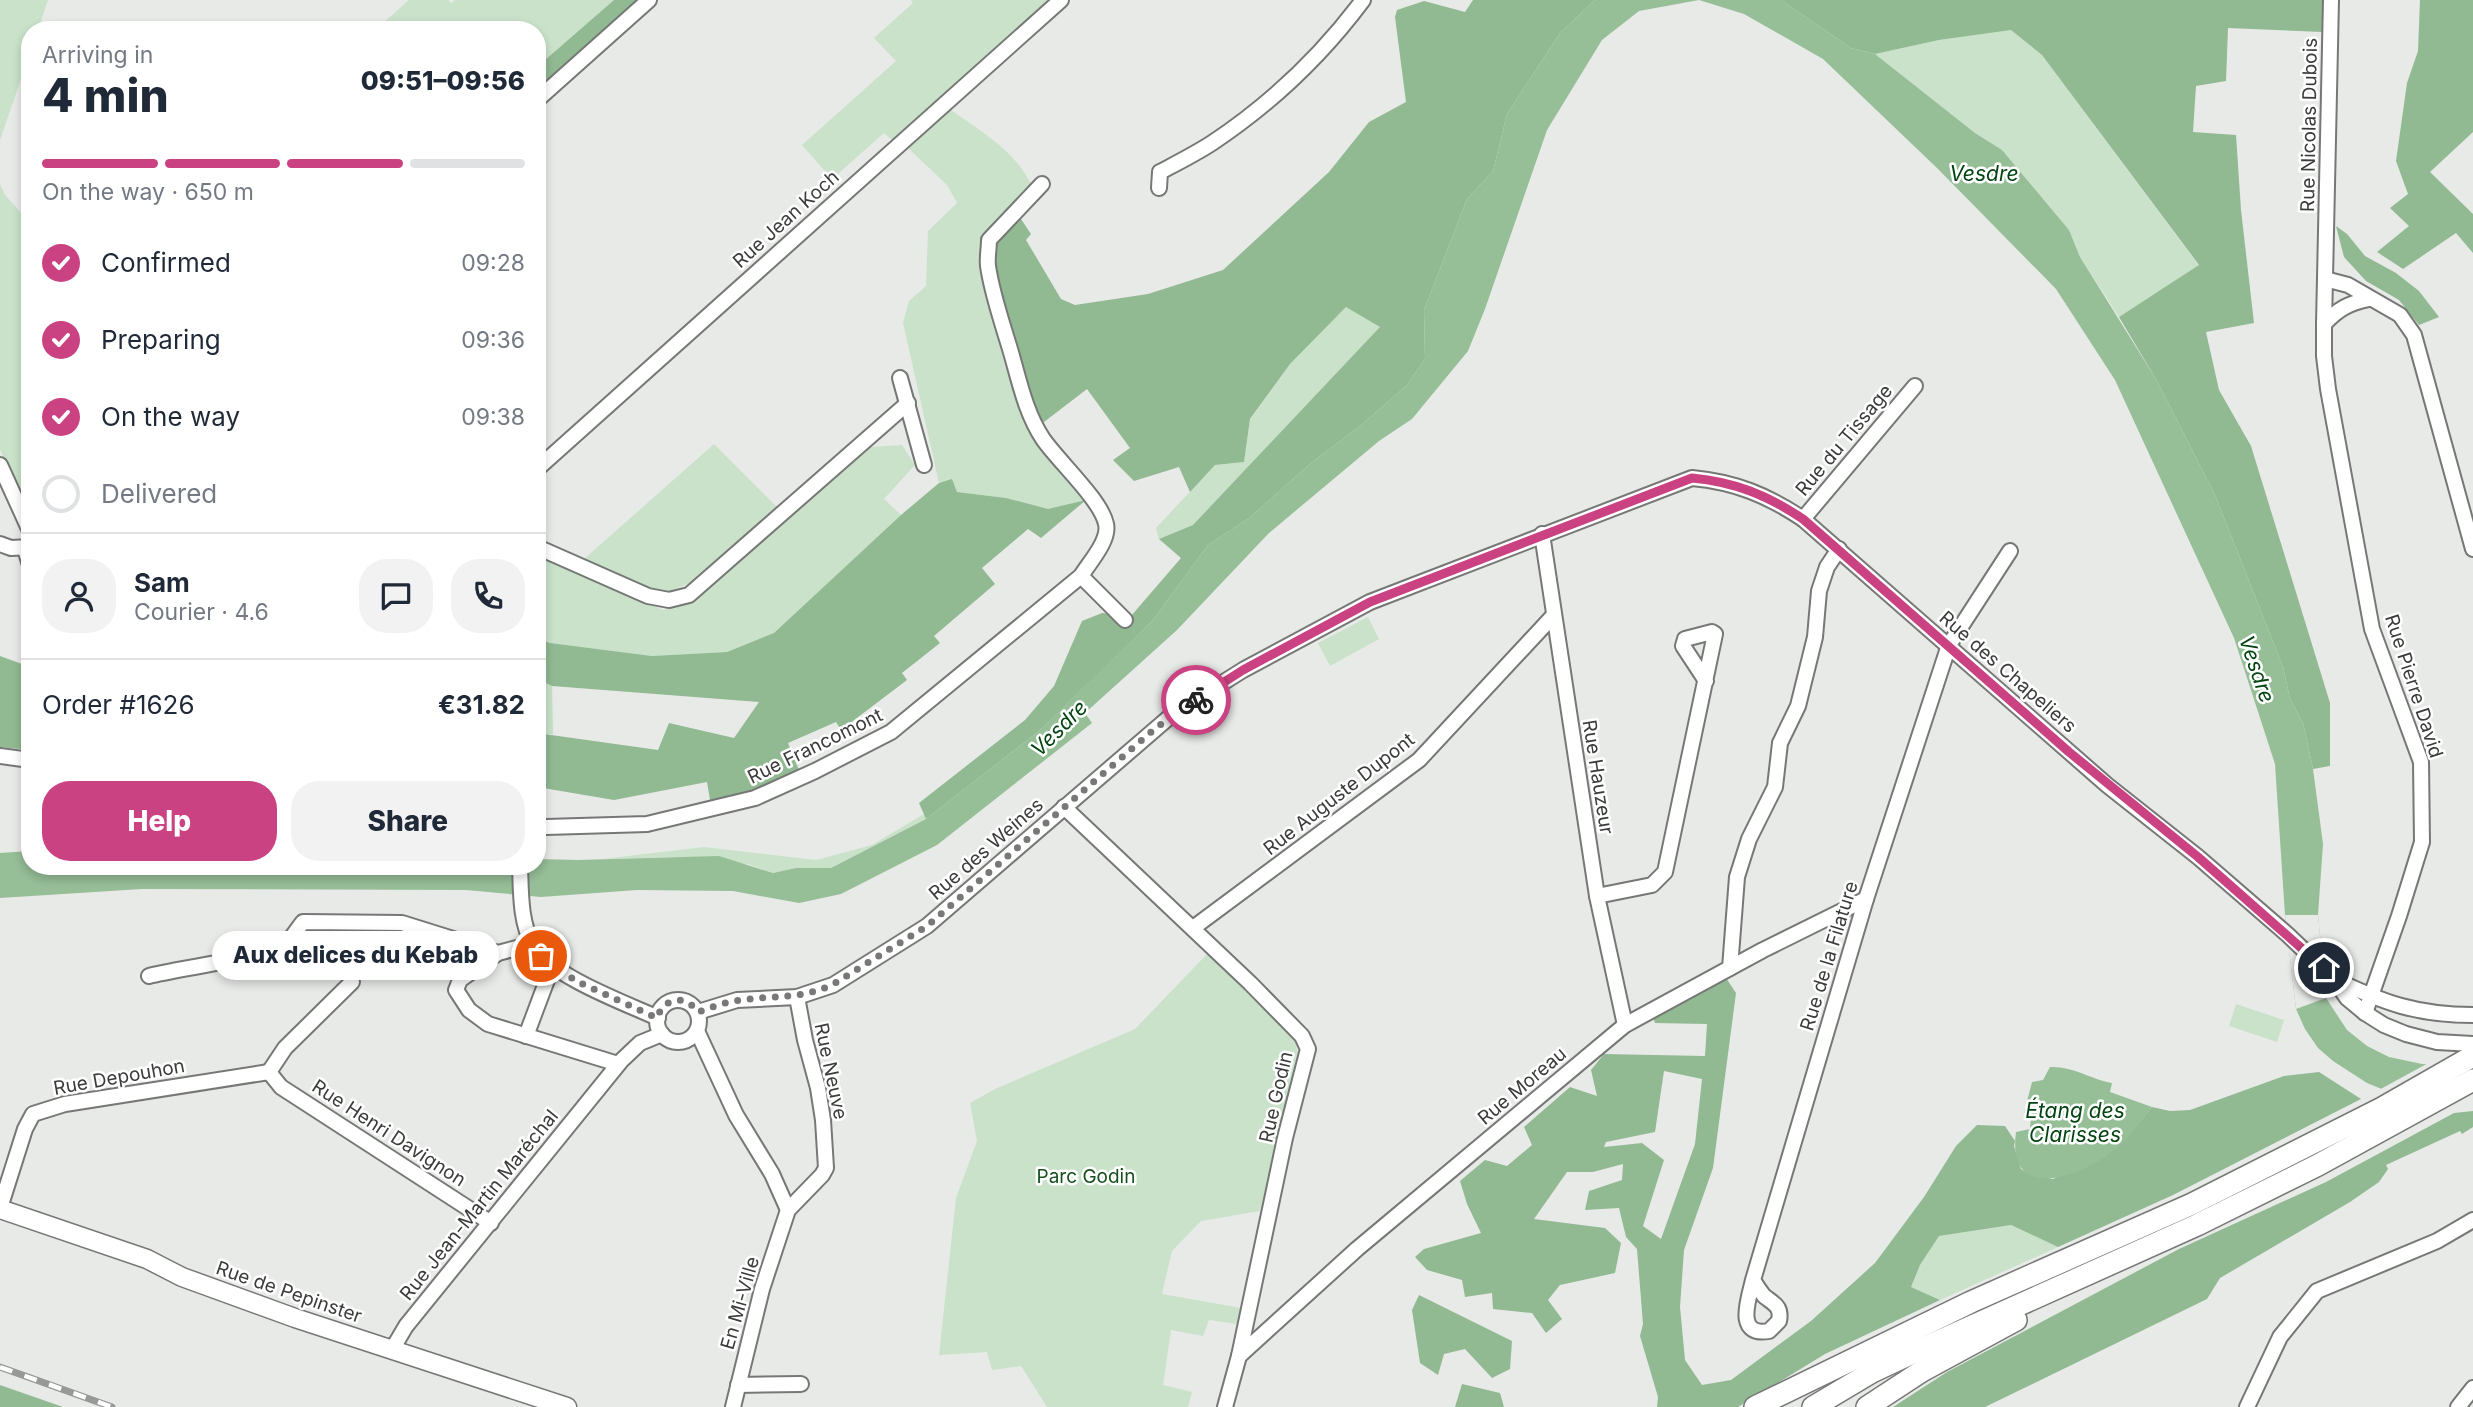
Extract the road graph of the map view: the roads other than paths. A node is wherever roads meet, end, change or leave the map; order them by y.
1 (649, 0) edge
2 (1061, 0) edge
3 (1363, 0) edge
4 (2331, 0) edge
5 (546, 92) edge
6 (1042, 184) dead end
7 (1159, 188) dead end
8 (2326, 251) joint
9 (2325, 279) junction
10 (2369, 299) junction
11 (2324, 324) junction
12 (900, 378) dead end
13 (1915, 386) dead end
14 (908, 403) junction
15 (546, 461) edge
16 (924, 464) dead end
17 (0, 466) edge
18 (21, 512) edge
19 (1803, 519) junction
20 (1542, 534) junction
21 (0, 544) edge
22 (21, 548) edge
23 (1839, 549) junction
24 (2473, 549) edge
25 (546, 551) edge
26 (2010, 551) dead end
27 (1081, 576) junction
28 (1553, 616) junction
29 (1125, 620) dead end
30 (1949, 645) junction
31 (1231, 678) joint
32 (1706, 681) dead end
33 (0, 756) edge
34 (21, 759) edge
35 (1064, 807) junction
36 (546, 827) edge
37 (520, 875) edge
38 (1597, 896) junction
39 (1866, 899) junction
40 (1193, 928) junction
41 (532, 944) junction
42 (498, 953) junction
43 (553, 964) junction
44 (1730, 968) junction
45 (2328, 973) junction
46 (149, 976) dead end
47 (352, 982) dead end
48 (2373, 996) junction
49 (797, 997) junction
50 (698, 1012) junction
51 (2365, 1013) junction
52 (2473, 1016) edge
53 (657, 1018) junction
54 (1625, 1025) junction
55 (697, 1031) junction
56 (662, 1034) junction
57 (526, 1036) junction
58 (2473, 1044) edge
59 (2473, 1056) edge
60 (618, 1064) junction
61 (269, 1072) junction
62 (2473, 1080) edge
63 (826, 1154) joint
64 (2313, 1155) junction
65 (0, 1209) edge
66 (788, 1210) junction
67 (2473, 1220) edge
68 (491, 1223) junction
69 (2124, 1258) junction
70 (1753, 1280) dead end
71 (394, 1348) junction
72 (1239, 1356) junction
73 (1826, 1373) junction
74 (801, 1384) dead end
75 (738, 1385) junction
76 (2473, 1388) edge
77 (567, 1407) edge
78 (733, 1407) edge
79 (1225, 1407) edge
80 (1755, 1407) edge
81 (1780, 1407) edge
82 (1813, 1407) edge
83 (1867, 1407) edge
84 (2247, 1407) edge
85 (2458, 1407) edge

1 - 5 street
2 - 15 street, Rue Jean Koch
3 - 7 street
4 - 8 street, Rue Nicolas Dubois
6 - 27 street, Rue Francomont
8 - 9 street, Rue Pierre David
9 - 10 street
9 - 11 street, Rue Pierre David
10 - 11 street
10 - 24 street
11 - 48 street, Rue Pierre David
12 - 14 street
13 - 19 street, Rue du Tissage
14 - 16 street
14 - 25 street
17 - 18 street
19 - 20 street, Rue des Chapeliers
19 - 23 street, Rue des Chapeliers
20 - 28 street, Rue Hauzeur
20 - 31 street, Rue des Chapeliers
21 - 22 street
23 - 30 street, Rue des Chapeliers
23 - 44 street
26 - 30 street, Rue de la Filature
27 - 29 street
27 - 36 street, Rue Francomont
28 - 38 street, Rue Hauzeur
28 - 40 street, Rue Auguste Dupont
30 - 39 street, Rue de la Filature
30 - 45 street, Rue des Chapeliers
31 - 35 street, Rue des Weines
32 - 38 street
33 - 34 street
35 - 40 street, Rue Godin
35 - 49 street, Rue des Weines
37 - 41 street
38 - 54 street, Rue Hauzeur
39 - 44 street, Rue Moreau
39 - 70 street, Rue de la Filature
40 - 72 street, Rue Godin
41 - 42 street
41 - 43 street
42 - 46 street
42 - 57 street
43 - 53 street
43 - 57 street
44 - 54 street, Rue Moreau
45 - 48 street
45 - 51 street
47 - 61 street
48 - 51 street, Rue Pierre David
48 - 52 street
49 - 50 street, Rue des Weines
49 - 63 street, Rue Neuve
50 - 53 street
50 - 55 street
51 - 58 street
53 - 56 street
54 - 72 street, Rue Moreau
55 - 56 street
55 - 66 street
56 - 60 street, Rue Jean-Martin Maréchal
57 - 60 street
59 - 64 highway
60 - 68 street, Rue Jean-Martin Maréchal
61 - 65 street, Rue Depouhon
61 - 68 street, Rue Henri Davignon
62 - 64 highway
63 - 66 street, En Mi-Ville
64 - 69 highway
64 - 73 highway
65 - 71 main road, Rue de Pepinster
66 - 75 street, En Mi-Ville
67 - 84 street
68 - 71 street, Rue Jean-Martin Maréchal
69 - 82 highway
69 - 83 highway
71 - 77 main road, Rue de Pepinster
72 - 79 street, Rue Godin
73 - 80 highway
73 - 81 highway
74 - 75 street
75 - 78 street, En Mi-Ville
76 - 85 street

